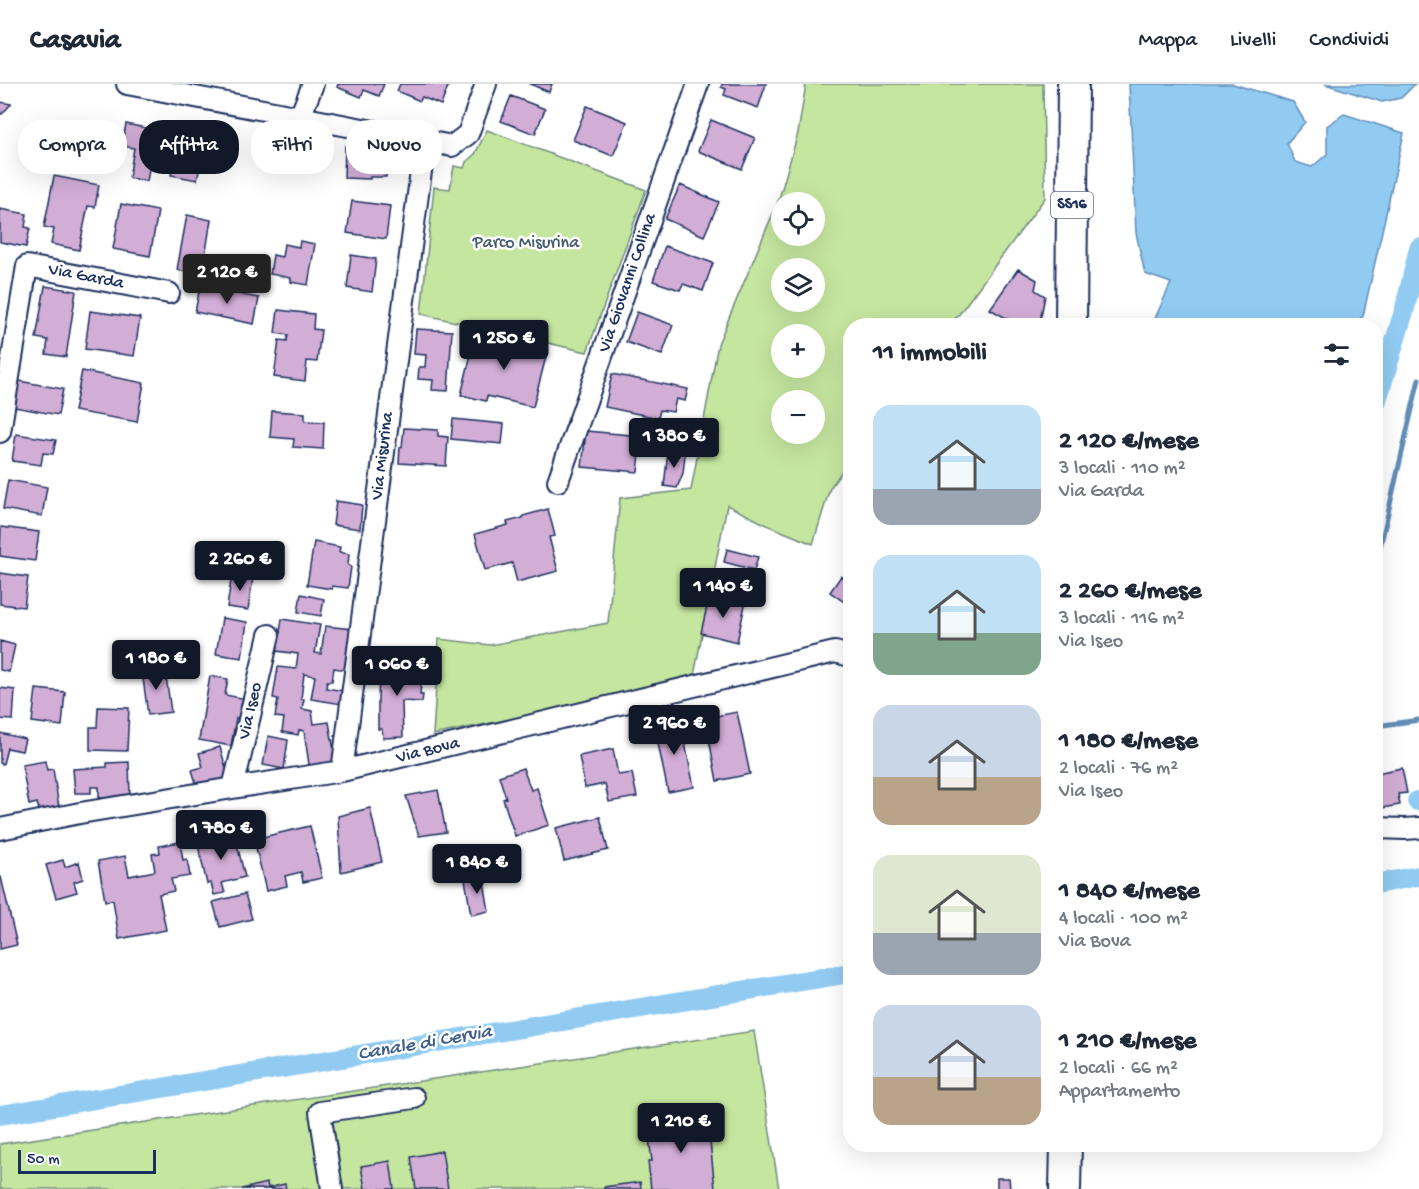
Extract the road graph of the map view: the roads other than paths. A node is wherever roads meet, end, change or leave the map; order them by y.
1 (127, 84) edge
2 (313, 84) edge
3 (486, 84) edge
4 (698, 84) edge
5 (1073, 84) edge
6 (300, 117) junction
7 (346, 126) edge
8 (442, 144) edge
9 (421, 174) edge
10 (169, 293) dead end
11 (1071, 318) edge
12 (0, 432) edge
13 (558, 482) dead end
14 (269, 635) dead end
15 (843, 654) edge
16 (342, 771) junction
17 (233, 788) junction
18 (1383, 828) edge
19 (1419, 828) edge
20 (0, 829) edge
21 (414, 1098) dead end
22 (1066, 1152) edge
23 (332, 1189) edge
24 (1065, 1189) edge

1 - 6 street
2 - 6 street
3 - 8 street
4 - 13 street, Via Giovanni Collina
5 - 11 main road, SS16
6 - 7 street
9 - 16 street, Via Misurina
10 - 12 street, Via Garda
14 - 17 street, Via Iseo
15 - 16 street, Via Bova
16 - 17 street, Via Bova
17 - 20 street, Via Bova
18 - 19 street
21 - 23 street
22 - 24 main road

